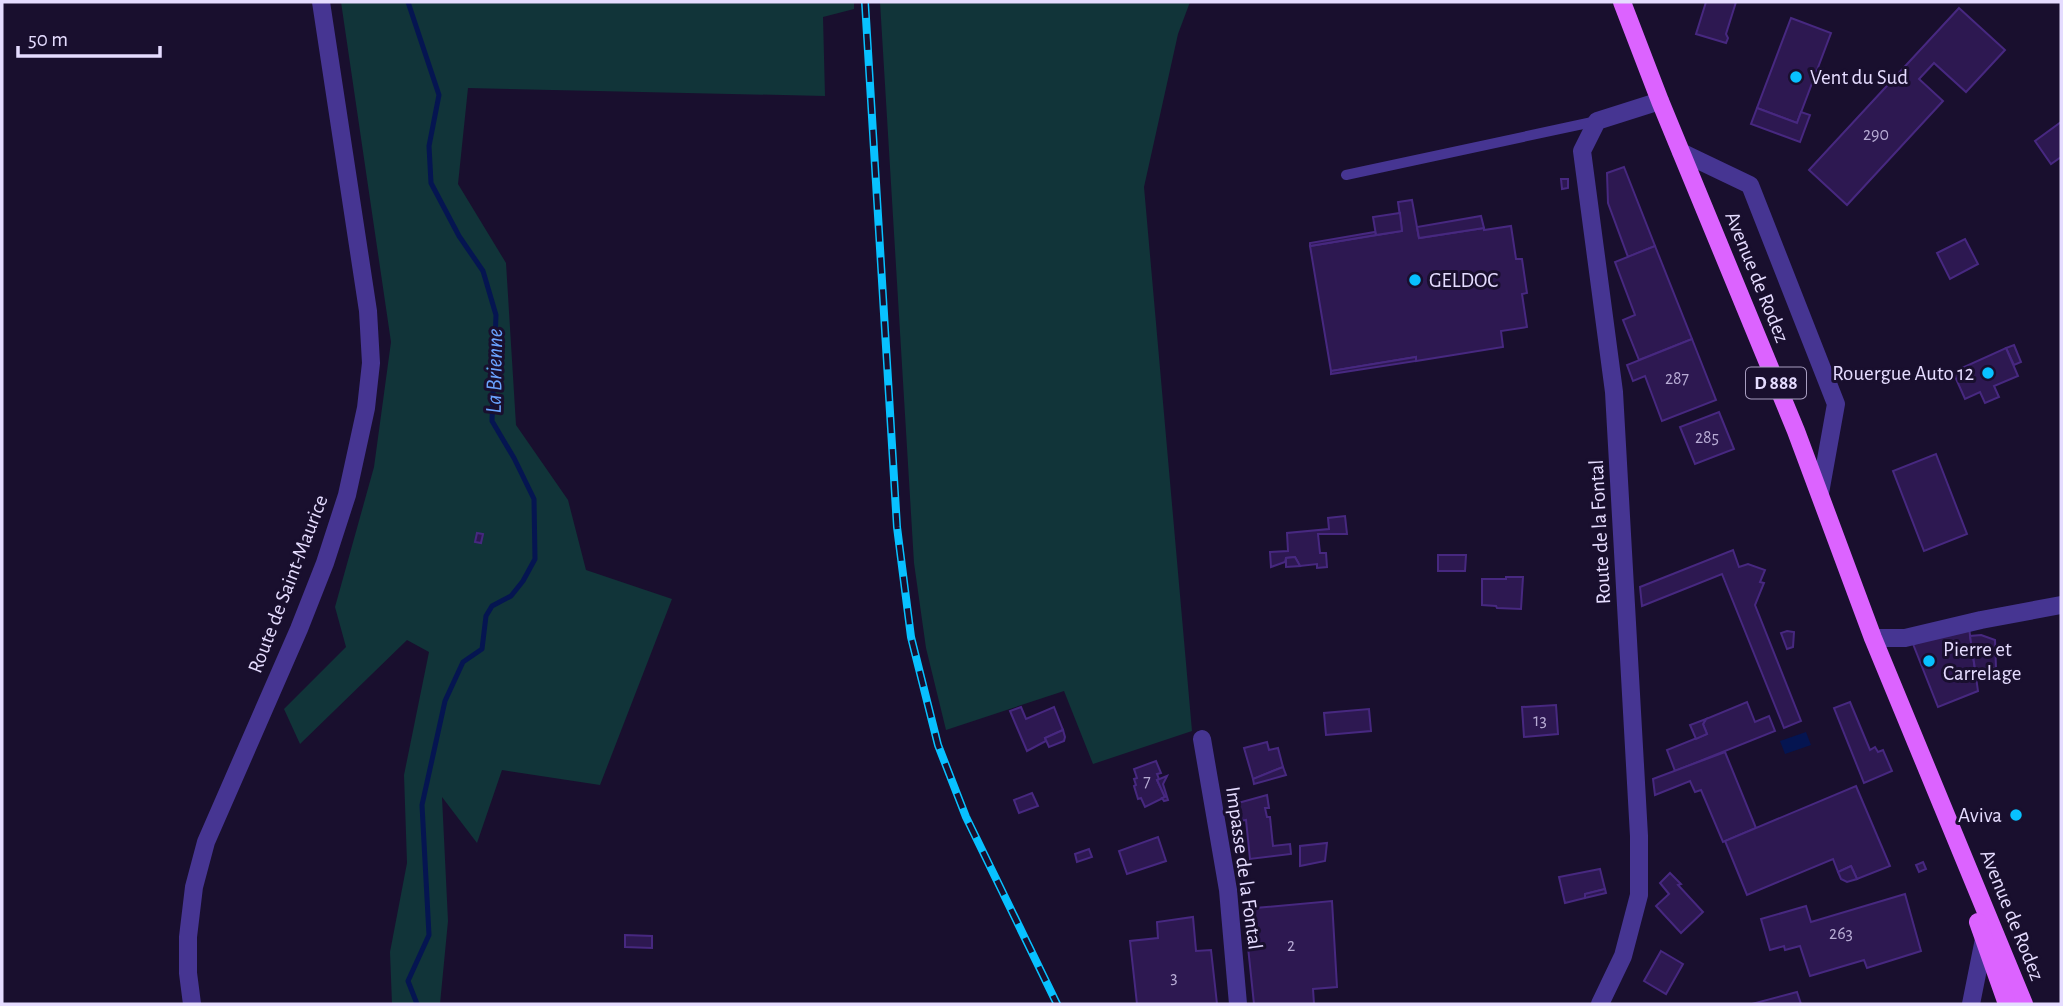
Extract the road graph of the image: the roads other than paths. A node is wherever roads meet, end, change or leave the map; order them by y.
1 (321, 2) edge
2 (1622, 2) edge
3 (1660, 101) junction
4 (1597, 121) junction
5 (1681, 152) junction
6 (1346, 175) dead end
7 (1820, 493) junction
8 (2061, 606) edge
9 (1873, 638) junction
10 (1202, 739) dead end
11 (1926, 766) junction
12 (1984, 939) junction
13 (192, 1004) edge
14 (1238, 1004) edge
15 (1600, 1004) edge
16 (1972, 1004) edge
17 (2007, 1004) edge
18 (2024, 1004) edge

1 - 13 street, Route de Saint-Maurice
2 - 3 main road, Avenue de Rodez / D 888
3 - 4 street
3 - 5 main road, Avenue de Rodez / D 888
4 - 6 lane
4 - 15 street, Route de la Fontal
5 - 7 main road, Avenue de Rodez / D 888
5 - 7 street
7 - 9 main road, Avenue de Rodez / D 888
8 - 9 street
9 - 11 main road, Avenue de Rodez / D 888
10 - 14 street, Impasse de la Fontal
11 - 12 main road, Avenue de Rodez / D 888
11 - 18 main road, Avenue de Rodez / D 888
12 - 16 street
12 - 17 main road, Avenue de Rodez / D 888

